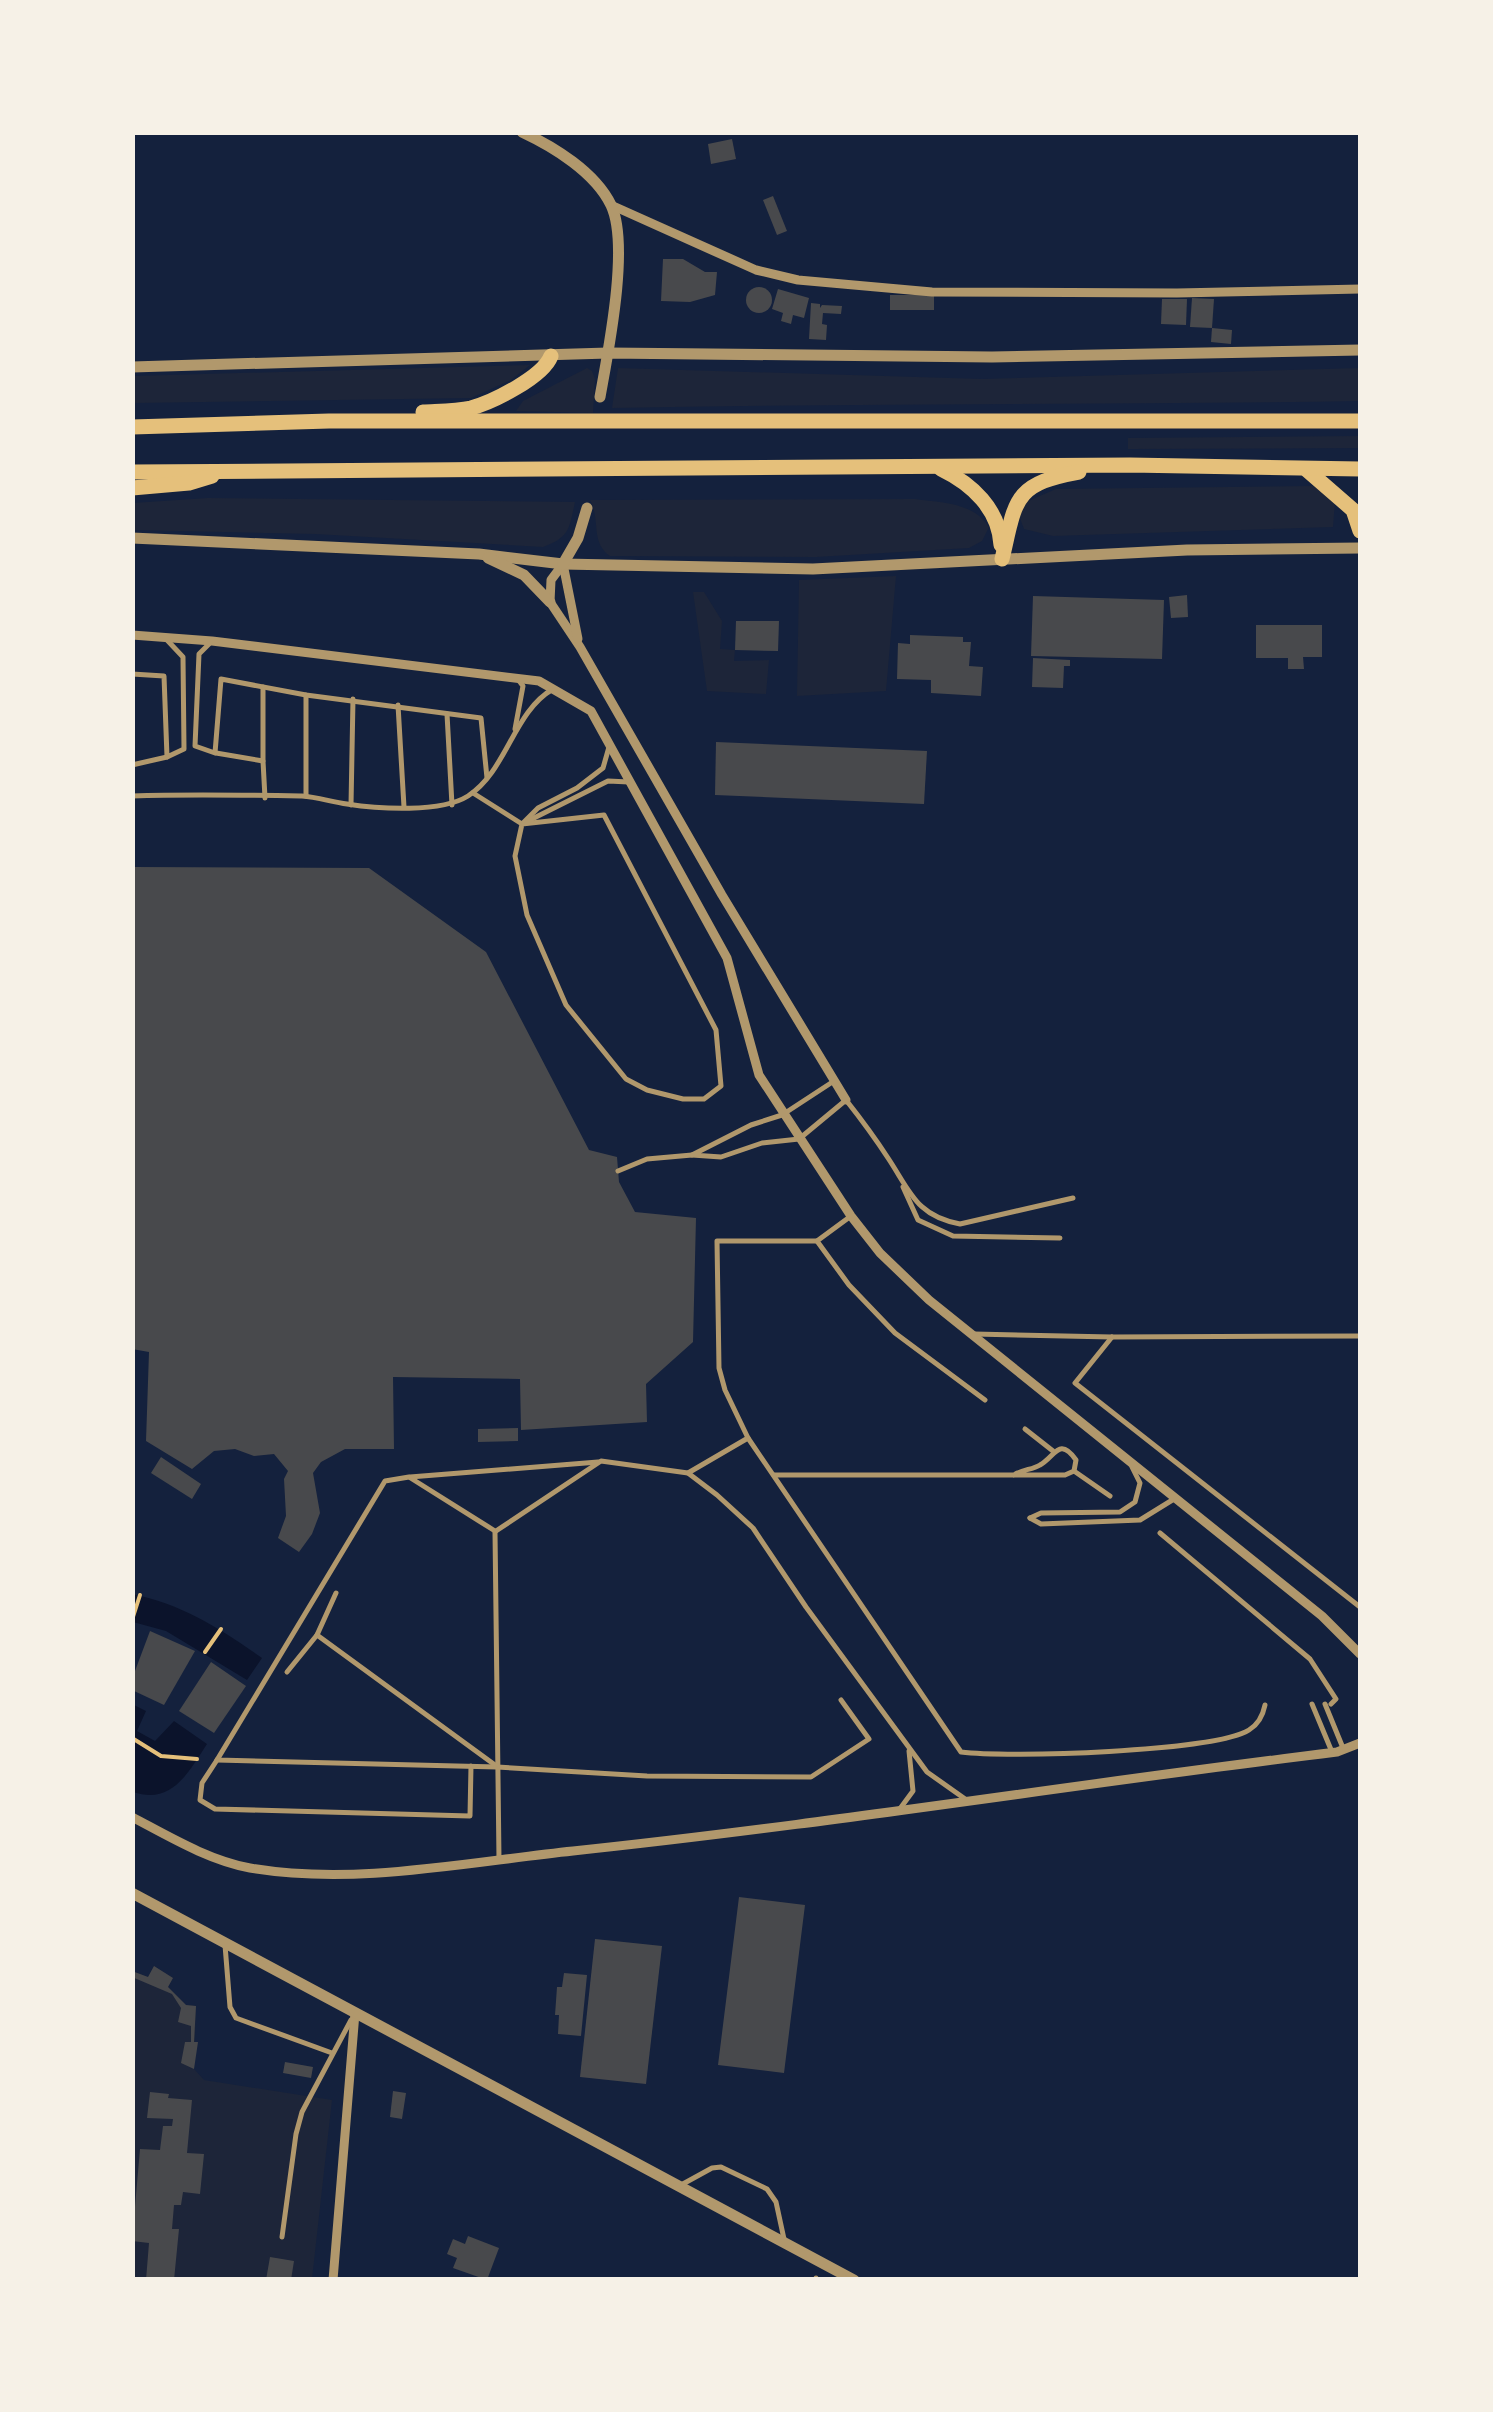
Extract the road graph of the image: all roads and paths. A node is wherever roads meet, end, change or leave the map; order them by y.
1 (522, 132) edge
2 (612, 206) junction
3 (1360, 289) edge
4 (1360, 350) edge
5 (608, 352) junction
6 (551, 356) junction
7 (132, 367) edge
8 (600, 397) dead end
9 (329, 421) junction
10 (1360, 421) edge
11 (132, 427) edge
12 (1130, 465) junction
13 (937, 467) junction
14 (1360, 469) edge
15 (234, 470) junction
16 (1306, 470) junction
17 (132, 472) edge
18 (132, 488) edge
19 (587, 508) dead end
20 (1360, 531) edge
21 (132, 538) edge
22 (1360, 548) edge
23 (479, 554) junction
24 (1002, 559) junction
25 (563, 564) junction
26 (550, 602) junction
27 (132, 634) edge
28 (164, 636) junction
29 (212, 641) junction
30 (580, 647) junction
31 (132, 674) edge
32 (516, 677) junction
33 (263, 687) junction
34 (556, 688) junction
35 (306, 695) junction
36 (352, 699) junction
37 (398, 705) junction
38 (446, 714) junction
39 (514, 732) junction
40 (609, 746) junction
41 (215, 753) junction
42 (167, 757) junction
43 (263, 761) junction
44 (132, 765) edge
45 (486, 778) junction
46 (629, 782) junction
47 (473, 793) junction
48 (132, 796) edge
49 (306, 796) junction
50 (265, 798) junction
51 (351, 805) junction
52 (452, 805) junction
53 (404, 807) junction
54 (522, 824) junction
55 (834, 1080) junction
56 (846, 1100) junction
57 (782, 1115) junction
58 (799, 1138) junction
59 (692, 1156) junction
60 (618, 1170) dead end
61 (902, 1186) junction
62 (1073, 1198) dead end
63 (851, 1216) junction
64 (1060, 1238) dead end
65 (818, 1242) junction
66 (971, 1334) junction
67 (1360, 1336) edge
68 (1112, 1337) junction
69 (985, 1400) dead end
70 (1025, 1429) dead end
71 (748, 1438) junction
72 (1053, 1452) junction
73 (601, 1461) junction
74 (1132, 1467) junction
75 (1074, 1470) junction
76 (688, 1473) junction
77 (774, 1474) junction
78 (1014, 1474) junction
79 (410, 1477) junction
80 (1110, 1496) dead end
81 (1174, 1499) junction
82 (495, 1531) junction
83 (1160, 1532) dead end
84 (336, 1593) dead end
85 (140, 1596) dead end
86 (1360, 1607) edge
87 (132, 1620) edge
88 (221, 1629) dead end
89 (316, 1635) junction
90 (205, 1652) dead end
91 (1360, 1654) edge
92 (286, 1672) dead end
93 (841, 1700) dead end
94 (1265, 1704) dead end
95 (1312, 1704) dead end
96 (132, 1738) edge
97 (1360, 1742) edge
98 (908, 1748) junction
99 (1344, 1750) junction
100 (1332, 1753) junction
101 (197, 1759) dead end
102 (217, 1760) junction
103 (471, 1766) junction
104 (497, 1766) junction
105 (971, 1802) junction
106 (899, 1810) junction
107 (132, 1817) edge
108 (499, 1859) junction
109 (132, 1893) edge
110 (225, 1945) junction
111 (355, 2012) junction
112 (332, 2054) junction
113 (680, 2185) junction
114 (282, 2238) dead end
115 (784, 2242) junction
116 (333, 2280) edge
117 (854, 2280) edge

1 - 2 street
2 - 3 street
2 - 5 street
4 - 5 street
5 - 6 street
5 - 8 street
6 - 7 street
6 - 9 highway
9 - 10 highway
9 - 11 highway
12 - 13 highway
12 - 16 highway
12 - 24 highway
13 - 15 highway
13 - 24 highway
14 - 16 highway
15 - 17 highway
15 - 18 highway
16 - 20 highway
19 - 25 street
21 - 23 street
22 - 24 street
23 - 25 street
23 - 26 street
24 - 25 street
25 - 26 street
25 - 30 street
26 - 30 street
27 - 28 street
28 - 29 street
28 - 42 lane
29 - 32 street
29 - 41 lane
30 - 55 street
31 - 42 lane
32 - 34 street
32 - 39 lane
33 - 35 lane
33 - 41 lane
33 - 43 lane
34 - 39 lane
34 - 40 street
35 - 36 lane
35 - 49 lane
36 - 37 lane
36 - 51 lane
37 - 38 lane
37 - 53 lane
38 - 45 lane
38 - 52 lane
39 - 45 lane
40 - 46 street
40 - 54 lane
41 - 43 lane
42 - 44 lane
43 - 50 lane
45 - 47 lane
46 - 54 lane
46 - 57 street
47 - 52 lane
47 - 54 lane
48 - 50 lane
49 - 50 lane
49 - 51 lane
51 - 53 lane
52 - 53 lane
54 - 54 lane
55 - 56 street
55 - 57 lane
56 - 58 lane
56 - 61 lane
57 - 58 street
57 - 59 lane
58 - 59 lane
58 - 63 street
59 - 60 lane
61 - 62 lane
61 - 64 lane
63 - 65 lane
63 - 66 street
65 - 69 lane
65 - 71 lane
66 - 68 lane
66 - 74 street
67 - 68 lane
68 - 86 lane
70 - 72 lane
71 - 76 lane
71 - 77 lane
72 - 75 lane
72 - 78 lane
73 - 76 lane
73 - 79 lane
73 - 82 lane
74 - 81 street
74 - 81 lane
75 - 78 lane
75 - 80 lane
76 - 98 lane
77 - 78 lane
77 - 94 lane
79 - 82 lane
79 - 102 lane
81 - 91 street
82 - 104 lane
83 - 99 lane
84 - 89 lane
85 - 87 path
88 - 90 path
89 - 92 lane
89 - 104 lane
93 - 104 lane
95 - 100 lane
96 - 101 path
97 - 99 street
98 - 105 lane
98 - 106 lane
99 - 100 street
100 - 105 street
102 - 103 lane
102 - 103 lane
103 - 104 lane
104 - 108 lane
105 - 106 street
106 - 108 street
107 - 108 street
109 - 110 street
110 - 111 street
110 - 112 lane
111 - 112 lane
111 - 113 street
111 - 116 street
112 - 114 lane
113 - 115 street
113 - 115 lane
115 - 117 street

